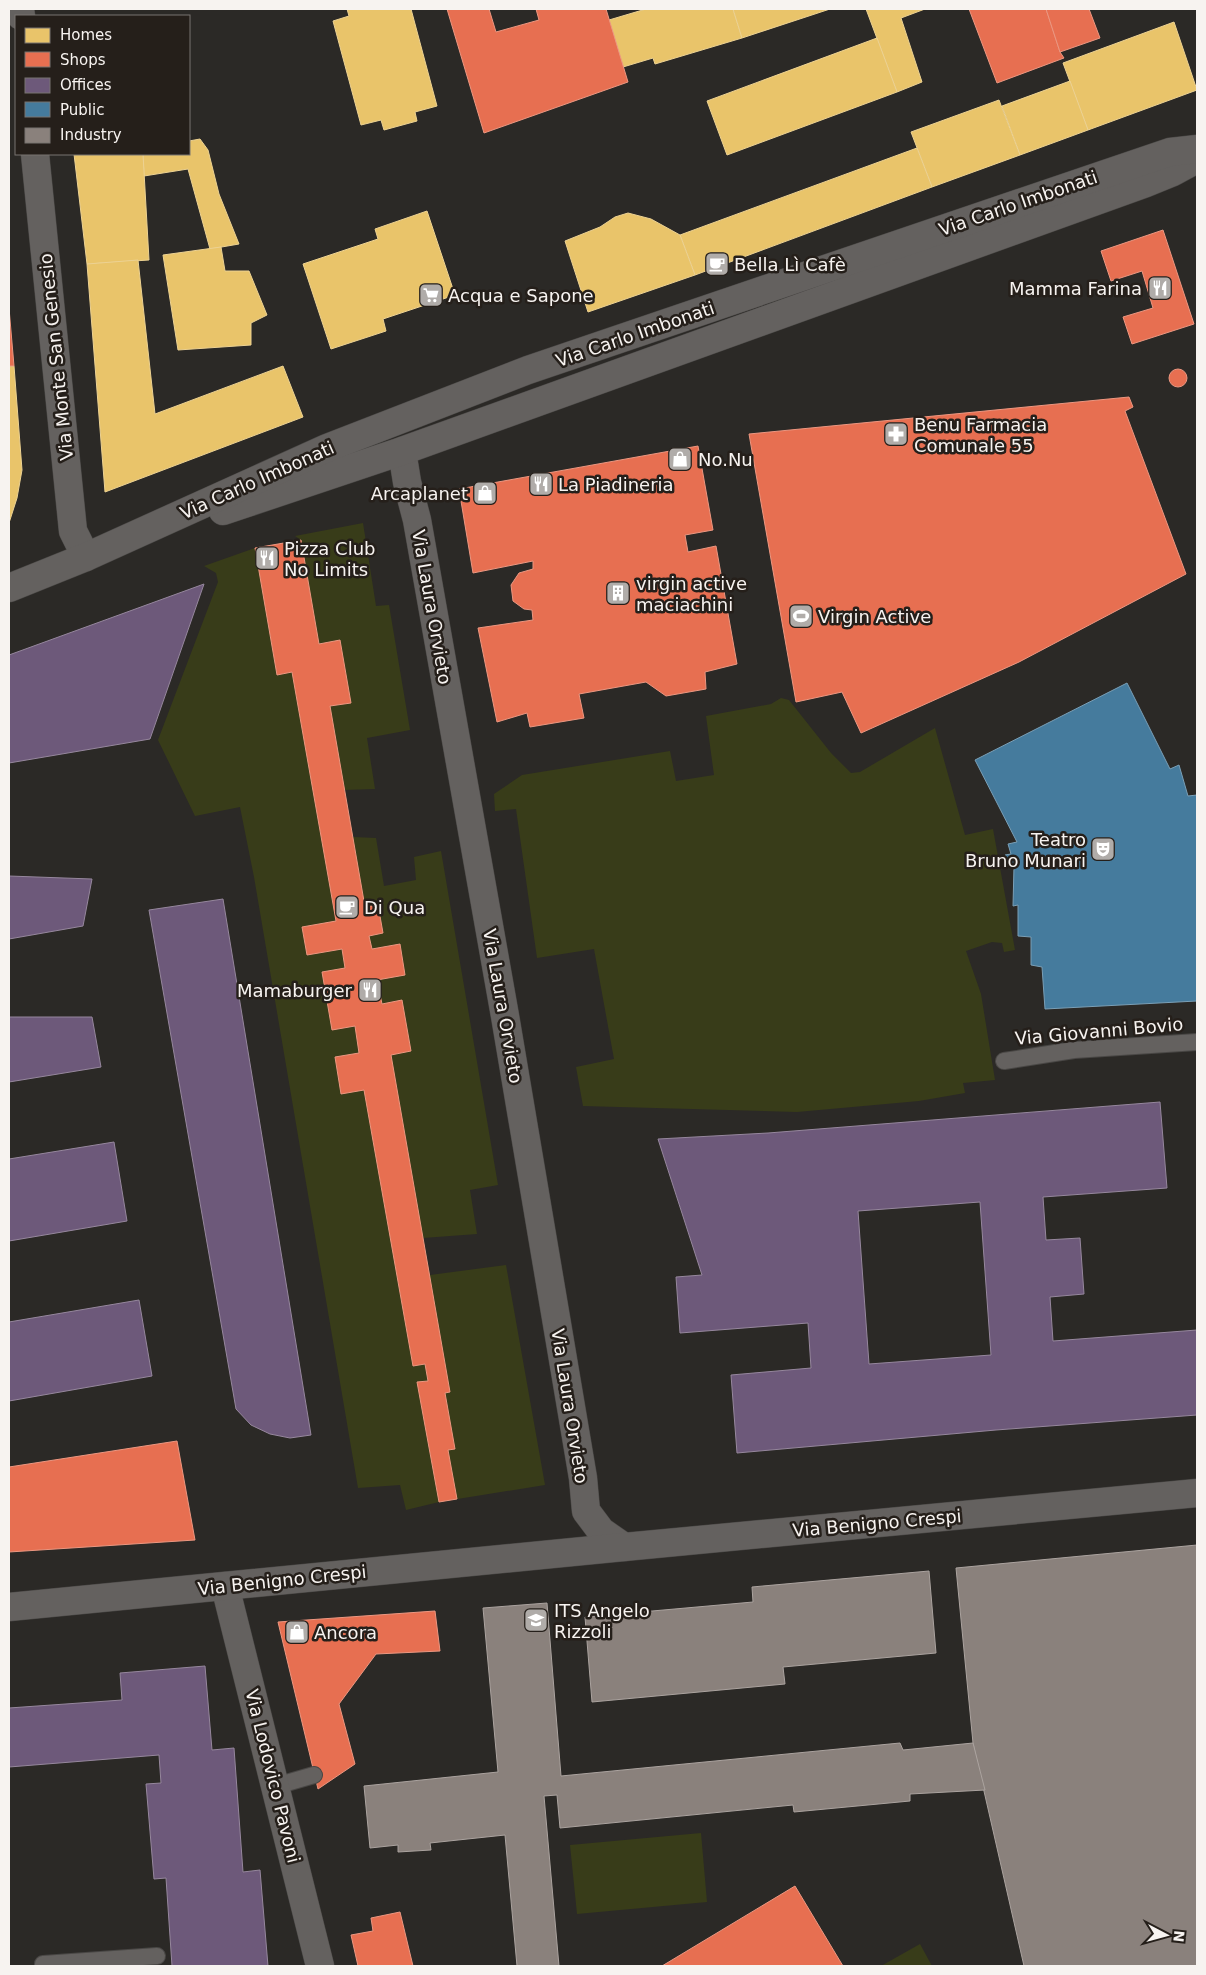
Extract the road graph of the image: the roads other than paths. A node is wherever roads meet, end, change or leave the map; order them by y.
1 (1197, 149) edge
2 (35, 155) edge
3 (1197, 159) edge
4 (412, 415) junction
5 (402, 451) junction
6 (86, 557) junction
7 (9, 588) edge
8 (1197, 1042) edge
9 (1004, 1060) dead end
10 (1197, 1493) edge
11 (586, 1511) junction
12 (624, 1547) junction
13 (556, 1554) junction
14 (225, 1586) junction
15 (9, 1607) edge
16 (314, 1775) dead end
17 (276, 1786) junction
18 (157, 1956) dead end
19 (43, 1966) edge
20 (320, 1966) edge

1 - 4 street, Via Carlo Imbonati
2 - 6 street, Via Monte San Genesio
3 - 5 street, Via Carlo Imbonati
4 - 5 street, Via Laura Orvieto
4 - 6 street, Via Carlo Imbonati
5 - 6 street, Via Carlo Imbonati
5 - 11 street, Via Laura Orvieto
6 - 7 street, Via Carlo Imbonati
8 - 9 lane, Via Giovanni Bovio
10 - 12 street, Via Benigno Crespi
11 - 12 street
11 - 13 street
12 - 13 street, Via Benigno Crespi
13 - 14 street, Via Benigno Crespi
14 - 15 street, Via Benigno Crespi
14 - 17 street, Via Lodovico Pavoni
16 - 17 lane
17 - 20 street, Via Lodovico Pavoni
18 - 19 lane

